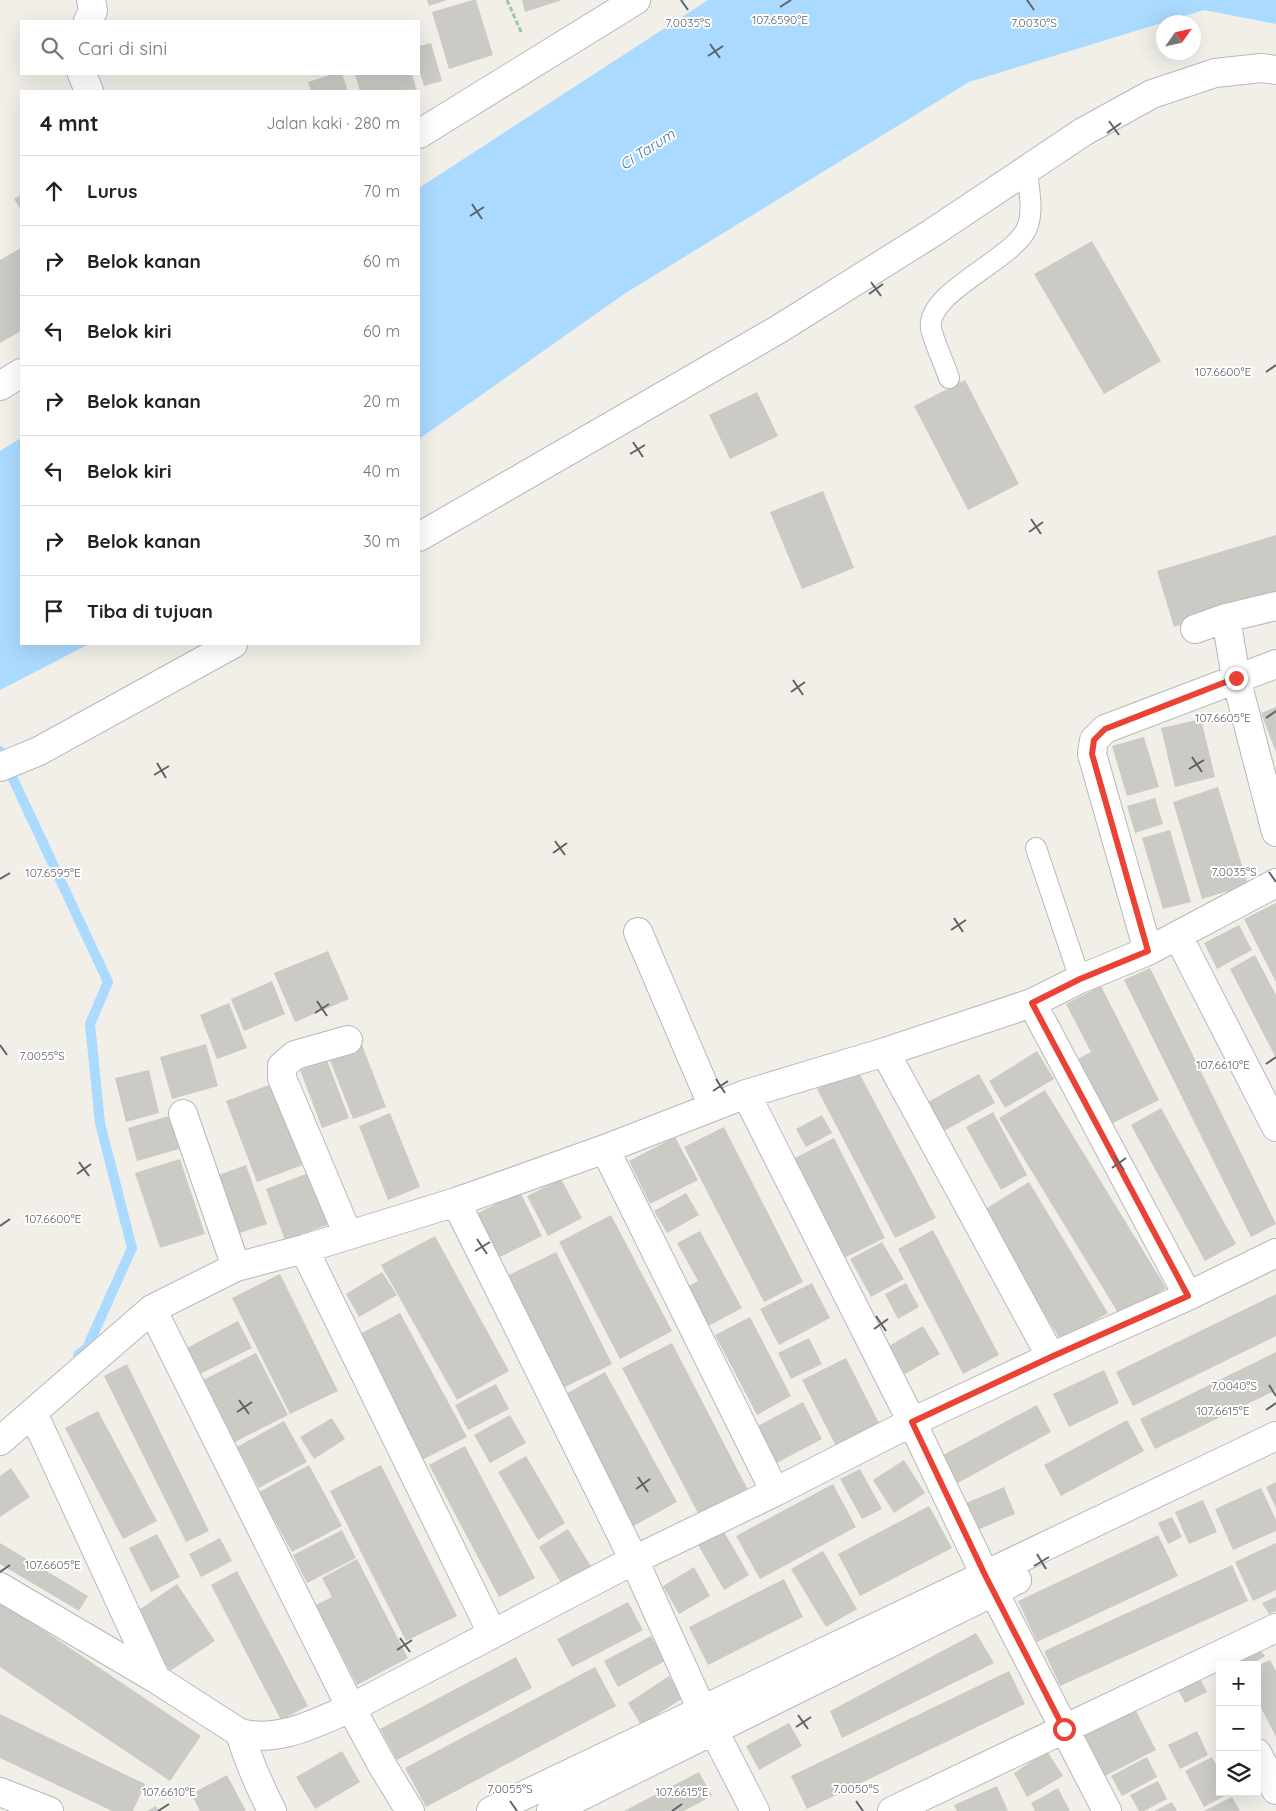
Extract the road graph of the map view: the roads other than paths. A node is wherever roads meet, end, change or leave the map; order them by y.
1 (92, 0) edge
2 (636, 0) edge
3 (88, 20) edge
4 (1276, 70) edge
5 (82, 75) edge
6 (90, 90) edge
7 (420, 133) edge
8 (1027, 170) junction
9 (20, 374) edge
10 (950, 378) dead end
11 (0, 386) edge
12 (420, 536) edge
13 (1276, 606) edge
14 (1226, 618) junction
15 (1195, 629) dead end
16 (231, 645) edge
17 (1276, 664) edge
18 (1236, 678) junction
19 (0, 767) edge
20 (1276, 832) edge
21 (1036, 848) dead end
22 (1276, 883) edge
23 (638, 932) dead end
24 (1178, 936) junction
25 (1148, 951) junction
26 (1080, 979) junction
27 (1032, 1003) junction
28 (348, 1040) dead end
29 (885, 1052) junction
30 (746, 1094) junction
31 (713, 1107) junction
32 (183, 1114) dead end
33 (1276, 1127) edge
34 (605, 1149) junction
35 (456, 1202) junction
36 (348, 1235) junction
37 (304, 1249) junction
38 (1276, 1253) edge
39 (236, 1267) junction
40 (1188, 1296) junction
41 (152, 1309) junction
42 (1051, 1357) junction
43 (33, 1413) junction
44 (912, 1422) junction
45 (1276, 1436) edge
46 (0, 1441) edge
47 (1276, 1457) edge
48 (1245, 1461) junction
49 (775, 1492) junction
50 (634, 1560) junction
51 (989, 1584) junction
52 (0, 1588) edge
53 (1276, 1628) edge
54 (492, 1633) junction
55 (1215, 1668) edge
56 (156, 1679) junction
57 (351, 1708) junction
58 (708, 1721) junction
59 (1064, 1729) junction
60 (240, 1733) junction
61 (1261, 1761) edge
62 (1276, 1790) edge
63 (0, 1792) edge
64 (934, 1802) edge
65 (49, 1811) edge
66 (272, 1811) edge
67 (410, 1811) edge
68 (491, 1811) edge
69 (551, 1811) edge
70 (755, 1811) edge
71 (892, 1811) edge
72 (1107, 1811) edge

1 - 3 street
2 - 7 street
4 - 8 street
5 - 6 street
8 - 10 lane
8 - 12 street
9 - 11 street
13 - 14 street
14 - 15 street
14 - 18 street
16 - 19 street
17 - 18 street
18 - 20 street
18 - 25 street
21 - 26 lane
22 - 24 street
23 - 31 street
24 - 25 street
24 - 33 street
25 - 26 street
26 - 27 street
27 - 29 street
27 - 40 street
28 - 36 street
29 - 30 street
29 - 42 street
30 - 31 street
30 - 44 street
31 - 34 street
32 - 39 street
34 - 35 street
34 - 49 street
35 - 36 street
35 - 50 street
36 - 37 street
37 - 39 street
37 - 54 street
38 - 40 street
39 - 41 street
40 - 42 street
41 - 43 street
41 - 57 street
42 - 44 street
43 - 46 street
43 - 56 street
44 - 49 street
44 - 51 street
45 - 48 street
47 - 48 street
48 - 51 street
49 - 50 street
50 - 54 street
50 - 58 street
51 - 58 street
51 - 59 street
52 - 56 street
53 - 55 street
54 - 57 street
55 - 59 street
56 - 60 street
57 - 60 street
57 - 67 street
58 - 68 street
58 - 69 street
58 - 70 street
59 - 64 street
59 - 72 street
60 - 66 street
61 - 62 street
63 - 65 street
64 - 71 street

